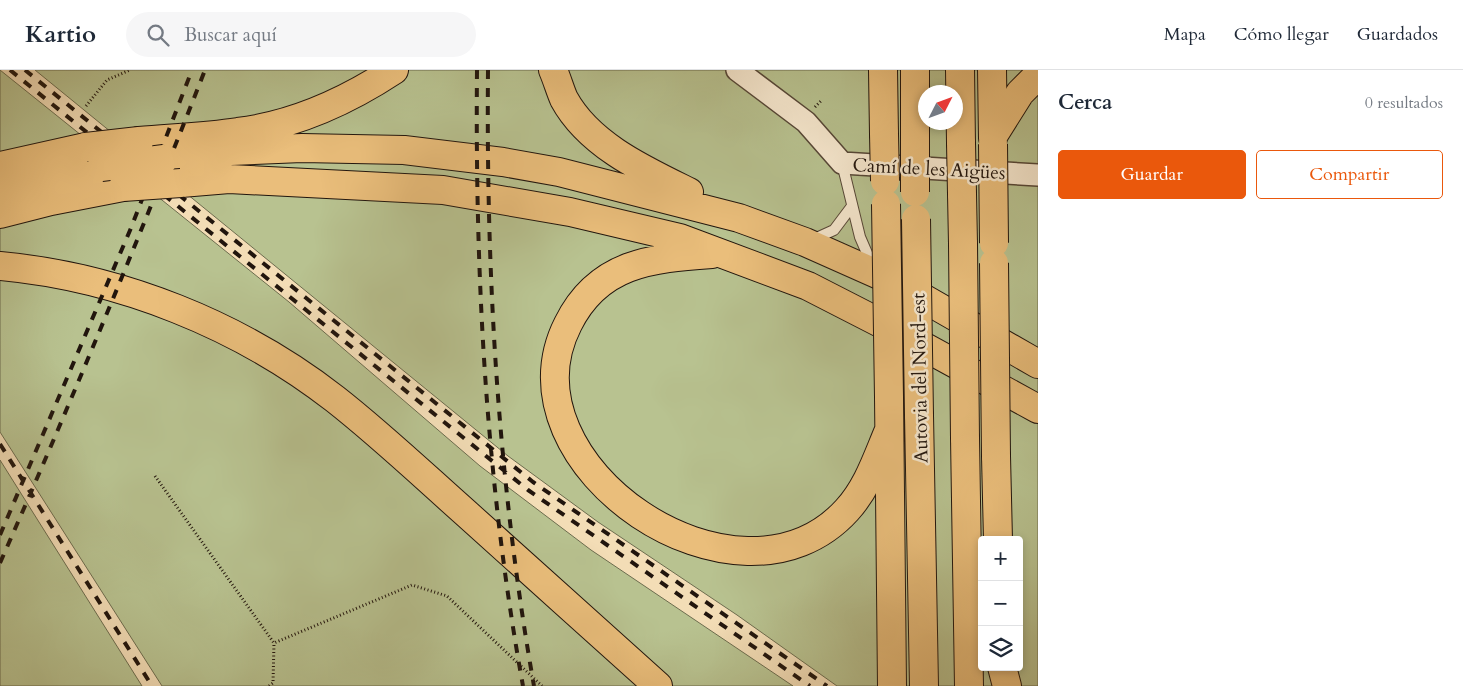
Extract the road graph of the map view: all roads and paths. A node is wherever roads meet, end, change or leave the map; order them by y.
1 (130, 70) edge
2 (394, 70) edge
3 (553, 70) edge
4 (737, 70) edge
5 (883, 70) edge
6 (915, 70) edge
7 (960, 70) edge
8 (992, 70) edge
9 (1038, 75) edge
10 (86, 106) dead end
11 (993, 140) junction
12 (94, 157) junction
13 (842, 164) junction
14 (0, 166) edge
15 (1038, 175) edge
16 (0, 189) edge
17 (852, 206) junction
18 (0, 214) edge
19 (740, 218) junction
20 (805, 242) junction
21 (719, 254) junction
22 (0, 266) edge
23 (876, 274) junction
24 (1038, 364) edge
25 (1038, 409) edge
26 (889, 430) junction
27 (155, 476) dead end
28 (998, 536) edge
29 (274, 643) junction
30 (1002, 671) edge
31 (1003, 671) edge
32 (892, 684) edge
33 (269, 686) edge
34 (542, 686) edge
35 (658, 686) edge
36 (924, 686) edge
37 (969, 686) edge
38 (1001, 686) edge
39 (1007, 686) edge

1 - 10 path
2 - 12 highway, bridge
3 - 19 highway
4 - 13 street, Camí de les Aigües
5 - 26 highway, bridge
6 - 36 highway, Autovia del Nord-est, bridge
7 - 37 highway, bridge
8 - 11 highway
9 - 11 highway
11 - 28 highway, bridge
12 - 14 highway
12 - 16 highway
12 - 19 highway, bridge
13 - 15 street, Camí de les Aigües
13 - 17 lane
17 - 20 lane
17 - 23 lane
18 - 21 highway, bridge
19 - 20 highway
20 - 23 highway
21 - 25 highway
21 - 26 highway
22 - 35 highway
23 - 24 highway
26 - 32 highway
27 - 29 path
29 - 33 path
29 - 34 path
30 - 38 highway
31 - 39 highway

